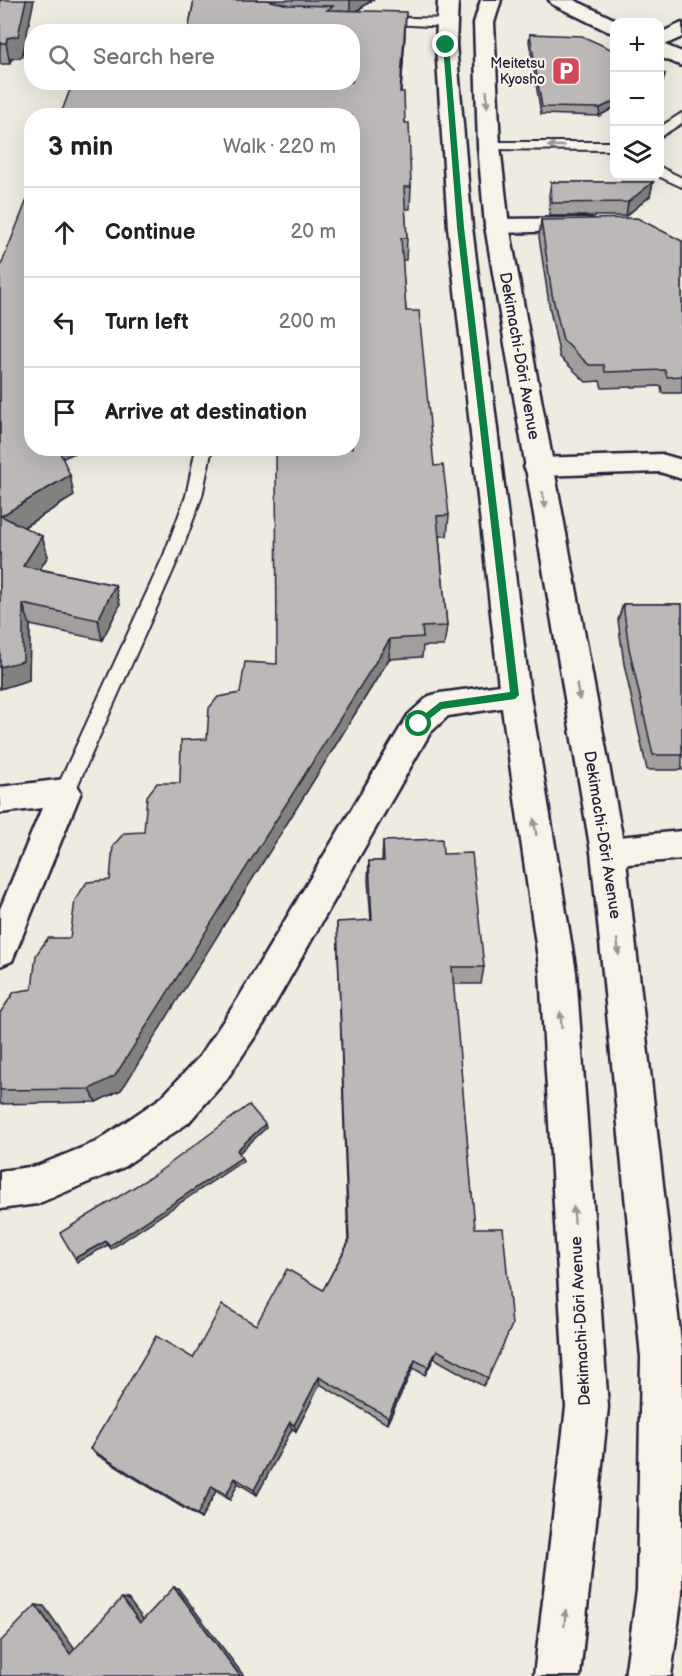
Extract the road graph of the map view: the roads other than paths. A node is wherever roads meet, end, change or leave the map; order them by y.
1 (491, 0) edge
2 (559, 0) edge
3 (448, 11) edge
4 (369, 21) edge
5 (610, 25) edge
6 (682, 29) edge
7 (664, 39) edge
8 (664, 51) edge
9 (682, 60) edge
10 (679, 121) edge
11 (664, 130) edge
12 (489, 146) junction
13 (610, 146) edge
14 (664, 173) edge
15 (682, 183) edge
16 (603, 225) edge
17 (497, 226) junction
18 (202, 456) edge
19 (538, 467) junction
20 (682, 470) edge
21 (515, 695) junction
22 (65, 792) junction
23 (0, 800) edge
24 (682, 845) edge
25 (608, 852) junction
26 (0, 950) edge
27 (0, 1190) edge
28 (672, 1358) edge
29 (557, 1676) edge
30 (648, 1676) edge

1 -> 12 main road, Dekimachi-Dōri Avenue
2 - 5 main road
3 - 4 lane
3 - 21 main road, Dekimachi-Dōri Avenue
6 - 7 main road
8 - 9 main road
10 - 11 lane
13 -> 12 lane
12 - 17 main road, Dekimachi-Dōri Avenue
14 - 15 lane
16 - 17 main road
17 - 19 main road, Dekimachi-Dōri Avenue
18 - 22 lane
19 - 20 main road
19 -> 25 main road, Dekimachi-Dōri Avenue
21 - 27 main road
29 -> 21 main road, Dekimachi-Dōri Avenue
22 - 23 main road
22 - 26 main road
24 - 25 main road
25 -> 28 main road, Dekimachi-Dōri Avenue
28 - 30 main road, Dekimachi-Dōri Avenue

